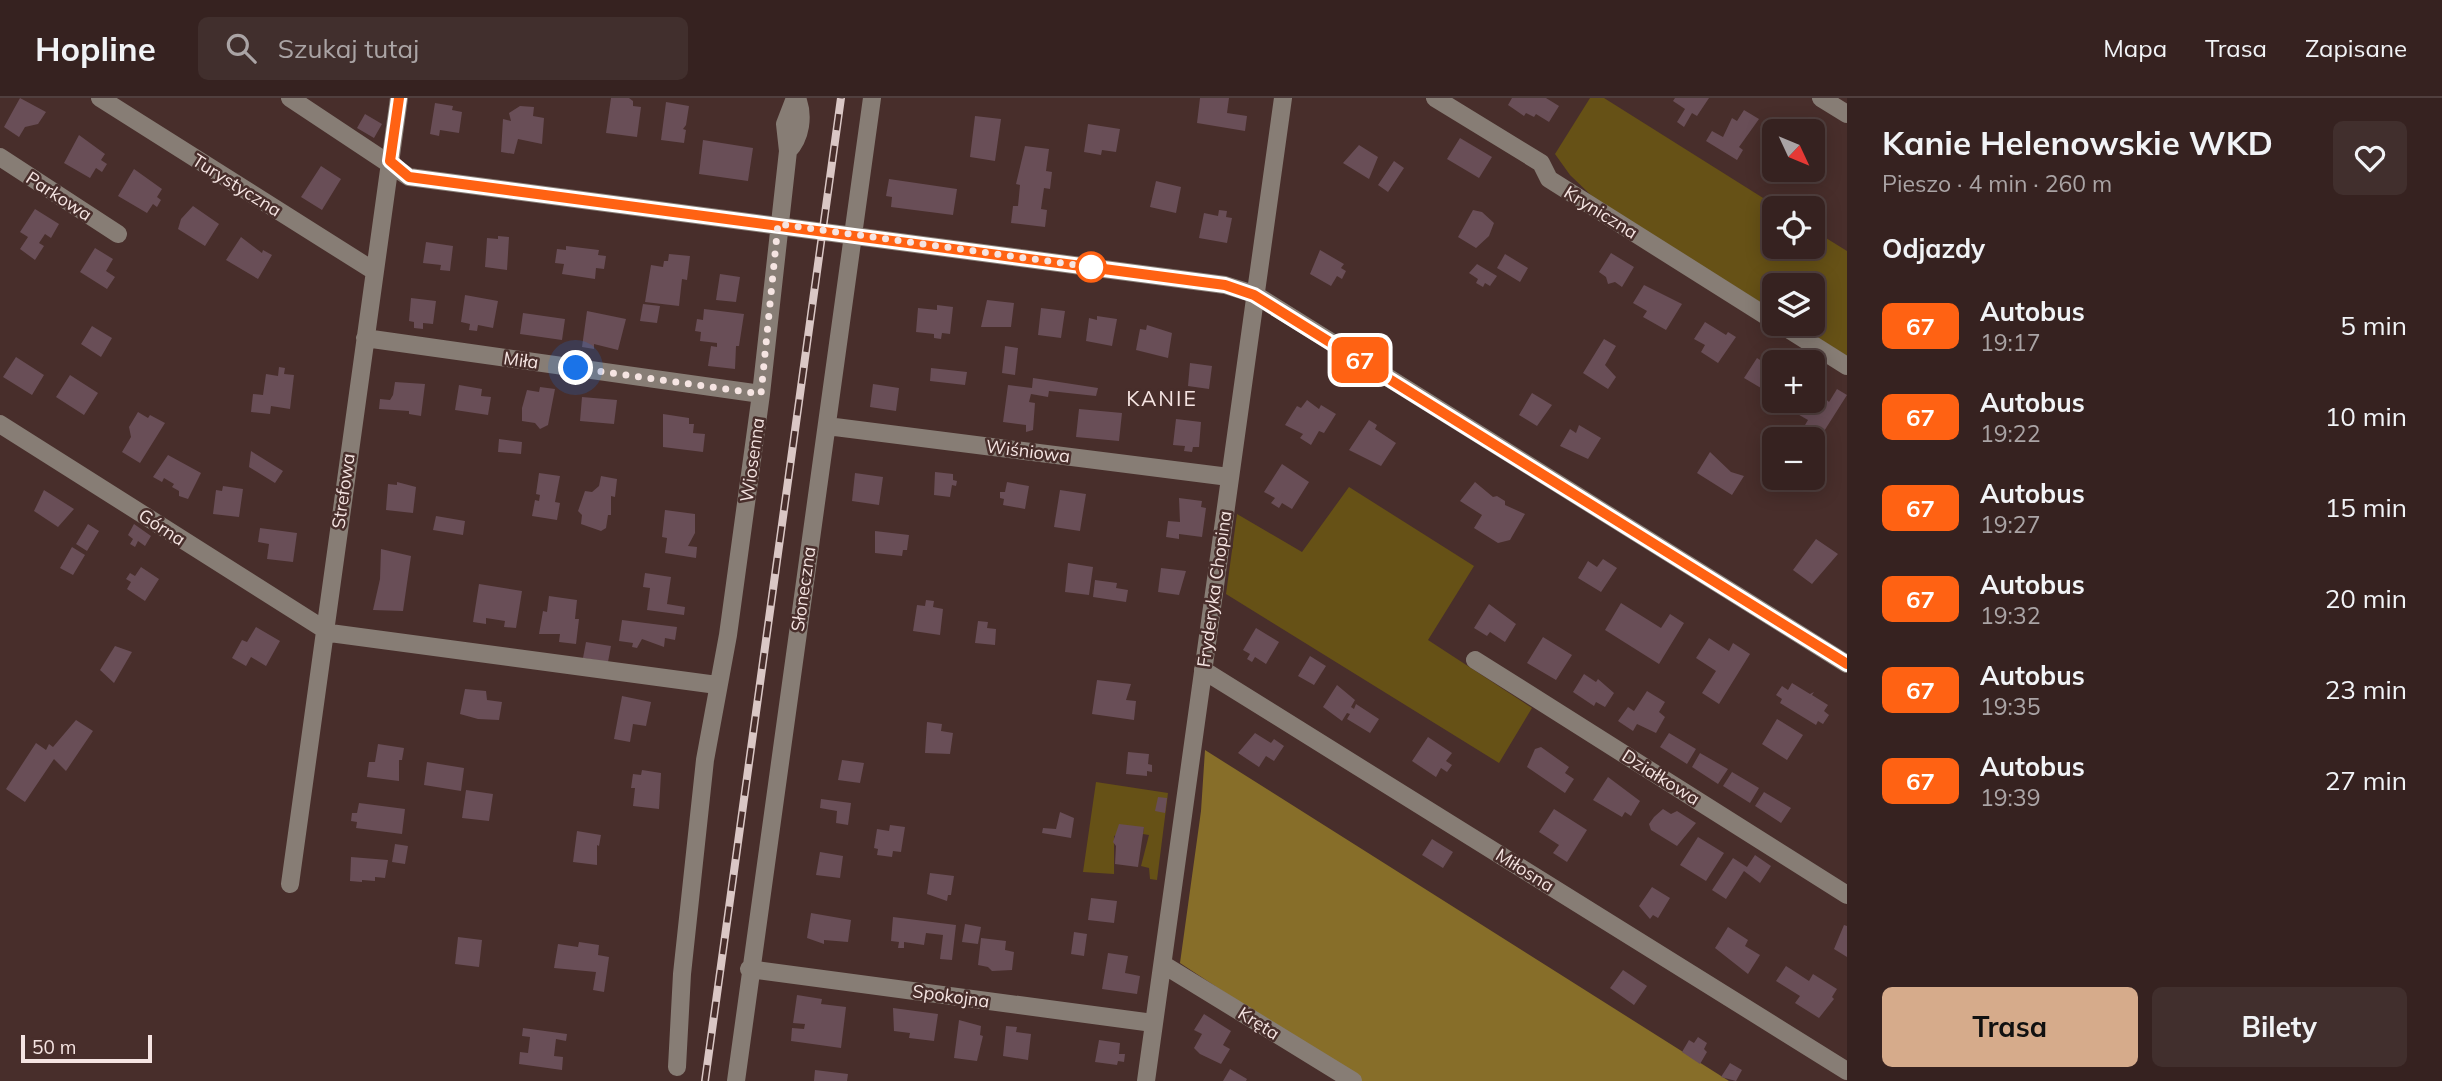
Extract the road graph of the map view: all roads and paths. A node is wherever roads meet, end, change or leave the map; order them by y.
1 (100, 98) edge
2 (290, 98) edge
3 (398, 98) edge
4 (796, 98) edge
5 (872, 98) edge
6 (1283, 98) edge
7 (1435, 98) edge
8 (1821, 98) edge
9 (1847, 114) edge
10 (0, 158) edge
11 (390, 161) junction
12 (778, 224) junction
13 (118, 234) dead end
14 (854, 235) junction
15 (374, 271) junction
16 (1254, 295) junction
17 (1762, 313) edge
18 (1799, 336) edge
19 (365, 338) junction
20 (1847, 366) edge
21 (761, 394) junction
22 (0, 424) edge
23 (827, 426) junction
24 (1229, 477) junction
25 (324, 631) junction
26 (1475, 660) dead end
27 (1847, 664) edge
28 (1203, 670) junction
29 (717, 685) junction
30 (290, 884) dead end
31 (1847, 895) edge
32 (1164, 964) junction
33 (749, 969) junction
34 (1153, 1023) junction
35 (677, 1067) dead end
36 (1847, 1071) edge
37 (736, 1081) edge
38 (1146, 1081) edge
39 (1353, 1081) edge

1 - 15 street, Turystyczna
2 - 11 street
3 - 11 street, Strefowa
4 - 12 street, Wiosenna
5 - 14 street, Słoneczna
6 - 16 street, Fryderyka Chopina
7 - 17 street, Kryniczna
8 - 9 street
10 - 13 street, Parkowa
11 - 12 street
11 - 15 street, Strefowa
12 - 14 street
12 - 21 street, Wiosenna
14 - 16 street
14 - 23 street, Słoneczna
15 - 19 street, Strefowa
16 - 24 street, Fryderyka Chopina
16 - 27 street
18 - 20 street
19 - 21 street, Miła
19 - 25 street, Strefowa
21 - 29 street, Wiosenna
22 - 25 street, Górna
23 - 24 street, Wiśniowa
23 - 33 street, Słoneczna
24 - 28 street, Fryderyka Chopina
25 - 29 street
25 - 30 street, Strefowa
26 - 31 street, Działkowa
28 - 32 street, Fryderyka Chopina
28 - 36 street, Miłosna
29 - 35 street, Wiosenna
32 - 34 street, Fryderyka Chopina
32 - 39 street, Kręta
33 - 34 street, Spokojna
33 - 37 street, Słoneczna
34 - 38 street, Fryderyka Chopina

